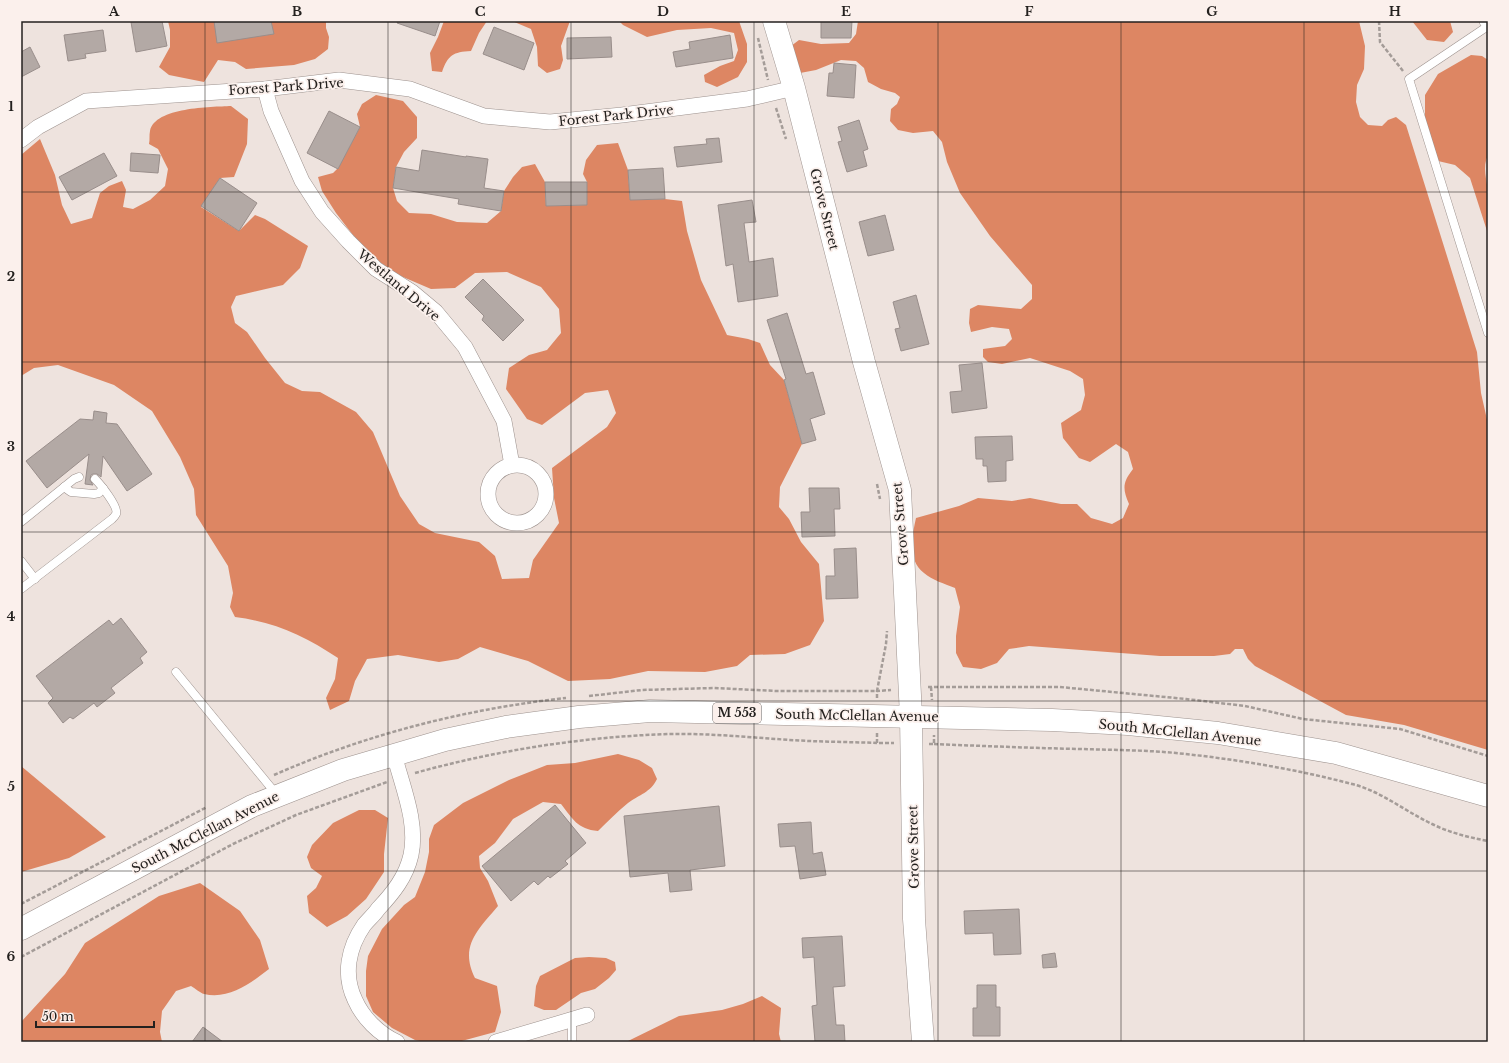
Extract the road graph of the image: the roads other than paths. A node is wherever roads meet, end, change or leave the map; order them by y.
1 (774, 21) edge
2 (1488, 26) edge
3 (794, 88) junction
4 (265, 89) junction
5 (21, 140) edge
6 (1488, 334) edge
7 (512, 465) dead end
8 (79, 477) dead end
9 (95, 479) dead end
10 (64, 487) junction
11 (103, 488) junction
12 (21, 522) edge
13 (21, 561) edge
14 (35, 579) junction
15 (21, 589) edge
16 (176, 672) dead end
17 (911, 716) junction
18 (394, 754) junction
19 (277, 795) junction
20 (1488, 796) edge
21 (21, 929) edge
22 (587, 1015) dead end
23 (572, 1019) junction
24 (397, 1042) edge
25 (496, 1042) edge
26 (572, 1042) edge
27 (923, 1042) edge

1 - 3 main road, Grove Street
2 - 6 lane
3 - 4 street, Forest Park Drive
3 - 17 main road, Grove Street
4 - 5 street, Forest Park Drive
4 - 7 street, Westland Drive
8 - 10 lane
9 - 11 lane
10 - 11 lane
10 - 12 lane
11 - 14 lane
13 - 14 lane
14 - 15 lane
16 - 19 lane
17 - 18 main road, South McClellan Avenue / M 553
17 - 20 main road, South McClellan Avenue / M 553
17 - 27 main road, Grove Street
18 - 19 main road, South McClellan Avenue / M 553
18 - 24 street
19 - 21 main road, South McClellan Avenue / M 553
22 - 23 street
23 - 25 street
23 - 26 lane

